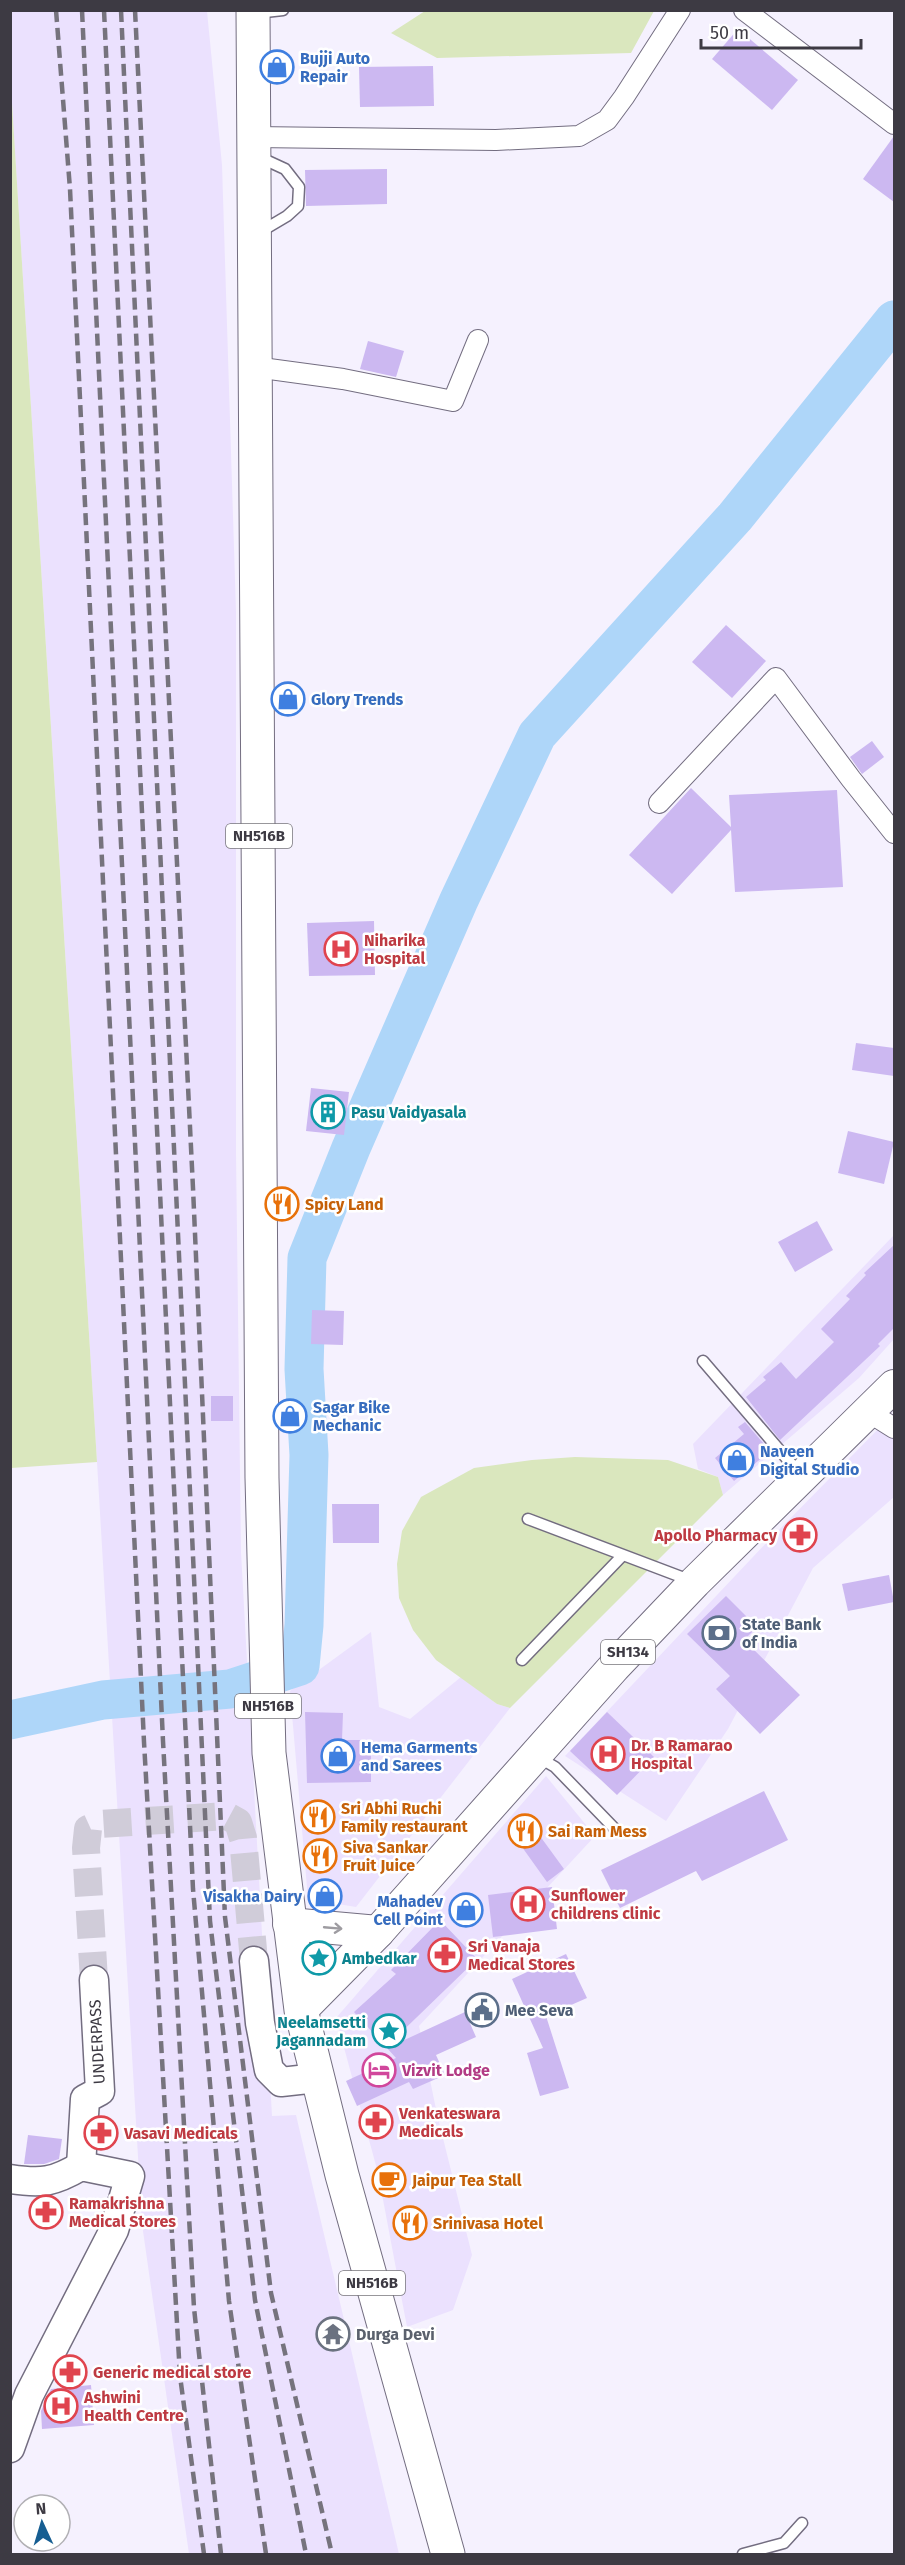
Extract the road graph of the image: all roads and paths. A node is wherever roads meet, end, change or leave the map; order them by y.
1 (680, 10) edge
2 (744, 10) edge
3 (263, 11) edge
4 (894, 124) edge
5 (253, 146) junction
6 (253, 237) junction
7 (478, 340) dead end
8 (254, 367) junction
9 (659, 803) dead end
10 (894, 832) edge
11 (703, 1361) dead end
12 (894, 1386) edge
13 (867, 1411) junction
14 (894, 1428) edge
15 (802, 1477) junction
16 (528, 1519) dead end
17 (622, 1556) junction
18 (695, 1582) junction
19 (522, 1660) dead end
20 (536, 1755) junction
21 (615, 1829) dead end
22 (289, 1924) junction
23 (378, 1932) junction
24 (254, 1961) tunnel mouth
25 (94, 1980) tunnel mouth
26 (301, 2010) junction
27 (317, 2078) junction
28 (81, 2166) junction
29 (10, 2179) edge
30 (10, 2448) edge
31 (802, 2523) dead end
32 (448, 2554) edge
33 (743, 2554) edge

1 - 5 street
2 - 4 street
3 - 5 highway, NH516B
5 - 6 highway, NH516B
5 - 6 lane
6 - 8 highway, NH516B
7 - 8 street
8 - 22 highway, NH516B
9 - 10 street
11 - 15 lane
12 - 13 main road, SH134
13 - 14 street
13 - 15 main road, SH134
15 - 18 main road, SH134
16 - 17 lane
17 - 18 lane
17 - 19 lane
18 - 20 main road, SH134
20 - 21 lane
20 - 23 main road, SH134
22 -> 23 main road
22 - 26 highway, NH516B
23 - 26 main road, SH134
24 - 27 main road
25 - 28 main road, UNDERPASS
26 - 27 highway, NH516B
27 - 32 highway, NH516B
28 - 29 main road
28 - 30 main road
31 - 33 lane

